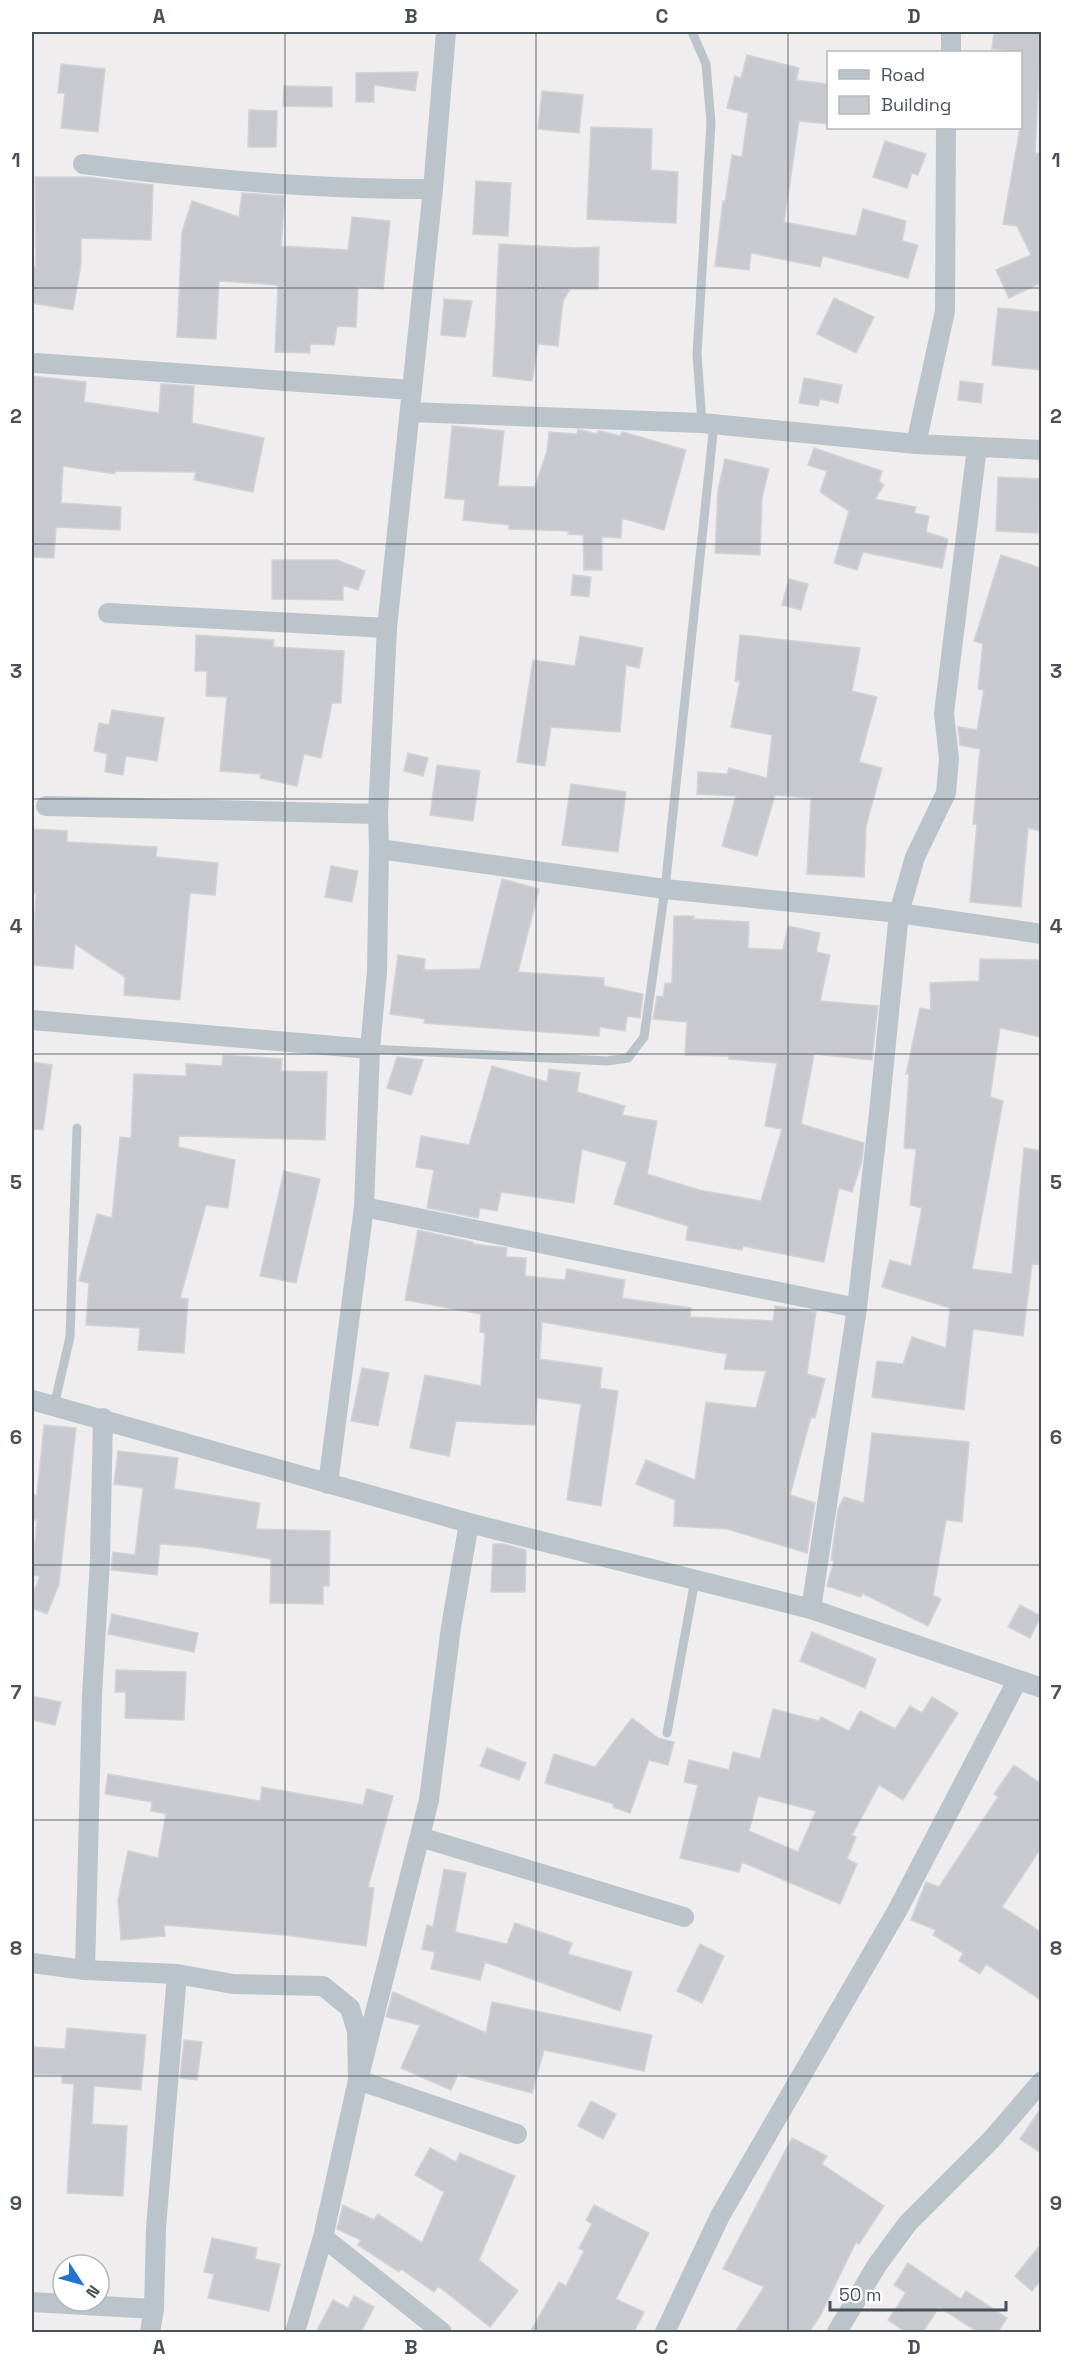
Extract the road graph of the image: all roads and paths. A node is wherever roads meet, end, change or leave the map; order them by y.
1 (446, 32) edge
2 (692, 32) edge
3 (951, 32) edge
4 (951, 51) edge
5 (946, 129) edge
6 (83, 164) dead end
7 (433, 189) junction
8 (36, 363) dead end
9 (412, 390) junction
10 (410, 412) junction
11 (708, 424) junction
12 (916, 444) junction
13 (977, 447) junction
14 (1041, 450) edge
15 (108, 613) dead end
16 (387, 628) junction
17 (46, 806) dead end
18 (378, 814) junction
19 (380, 849) junction
20 (665, 889) junction
21 (899, 913) junction
22 (1041, 934) edge
23 (32, 1020) edge
24 (370, 1048) junction
25 (77, 1128) dead end
26 (364, 1207) junction
27 (857, 1308) junction
28 (32, 1400) edge
29 (54, 1406) junction
30 (103, 1418) junction
31 (328, 1484) junction
32 (469, 1523) junction
33 (695, 1580) junction
34 (811, 1609) junction
35 (1017, 1681) junction
36 (1041, 1688) edge
37 (667, 1733) dead end
38 (420, 1837) junction
39 (684, 1917) dead end
40 (32, 1963) edge
41 (85, 1970) junction
42 (177, 1974) junction
43 (358, 2080) junction
44 (1041, 2081) edge
45 (517, 2134) dead end
46 (323, 2237) junction
47 (32, 2302) edge
48 (154, 2309) junction
49 (150, 2332) edge
50 (295, 2332) edge
51 (442, 2332) edge
52 (665, 2332) edge
53 (837, 2332) edge

1 - 7 street
2 - 11 lane
3 - 4 street
5 - 12 street
6 - 7 street
7 - 9 street
8 - 9 street
9 - 10 street
10 - 11 street
10 - 16 street
11 - 12 street
11 - 20 lane
12 - 13 street
13 - 14 street
13 - 21 street
15 - 16 street
16 - 18 street
17 - 18 street
18 - 19 street
19 - 20 street
19 - 24 street
20 - 21 street
20 - 24 lane
21 - 22 street
21 - 27 street
23 - 24 street
24 - 26 street
25 - 29 lane
26 - 27 street
26 - 31 street
27 - 34 street
28 - 29 street
29 - 30 street
30 - 31 street
30 - 41 street
31 - 32 street
32 - 33 street
32 - 38 street
33 - 34 street
33 - 37 lane
34 - 35 street
35 - 36 street
35 - 52 street
38 - 39 street
38 - 43 street
40 - 41 street
41 - 42 street
42 - 43 street
42 - 48 street
43 - 45 street
43 - 46 street
44 - 53 street
46 - 50 street
46 - 51 street
47 - 48 street
48 - 49 street

